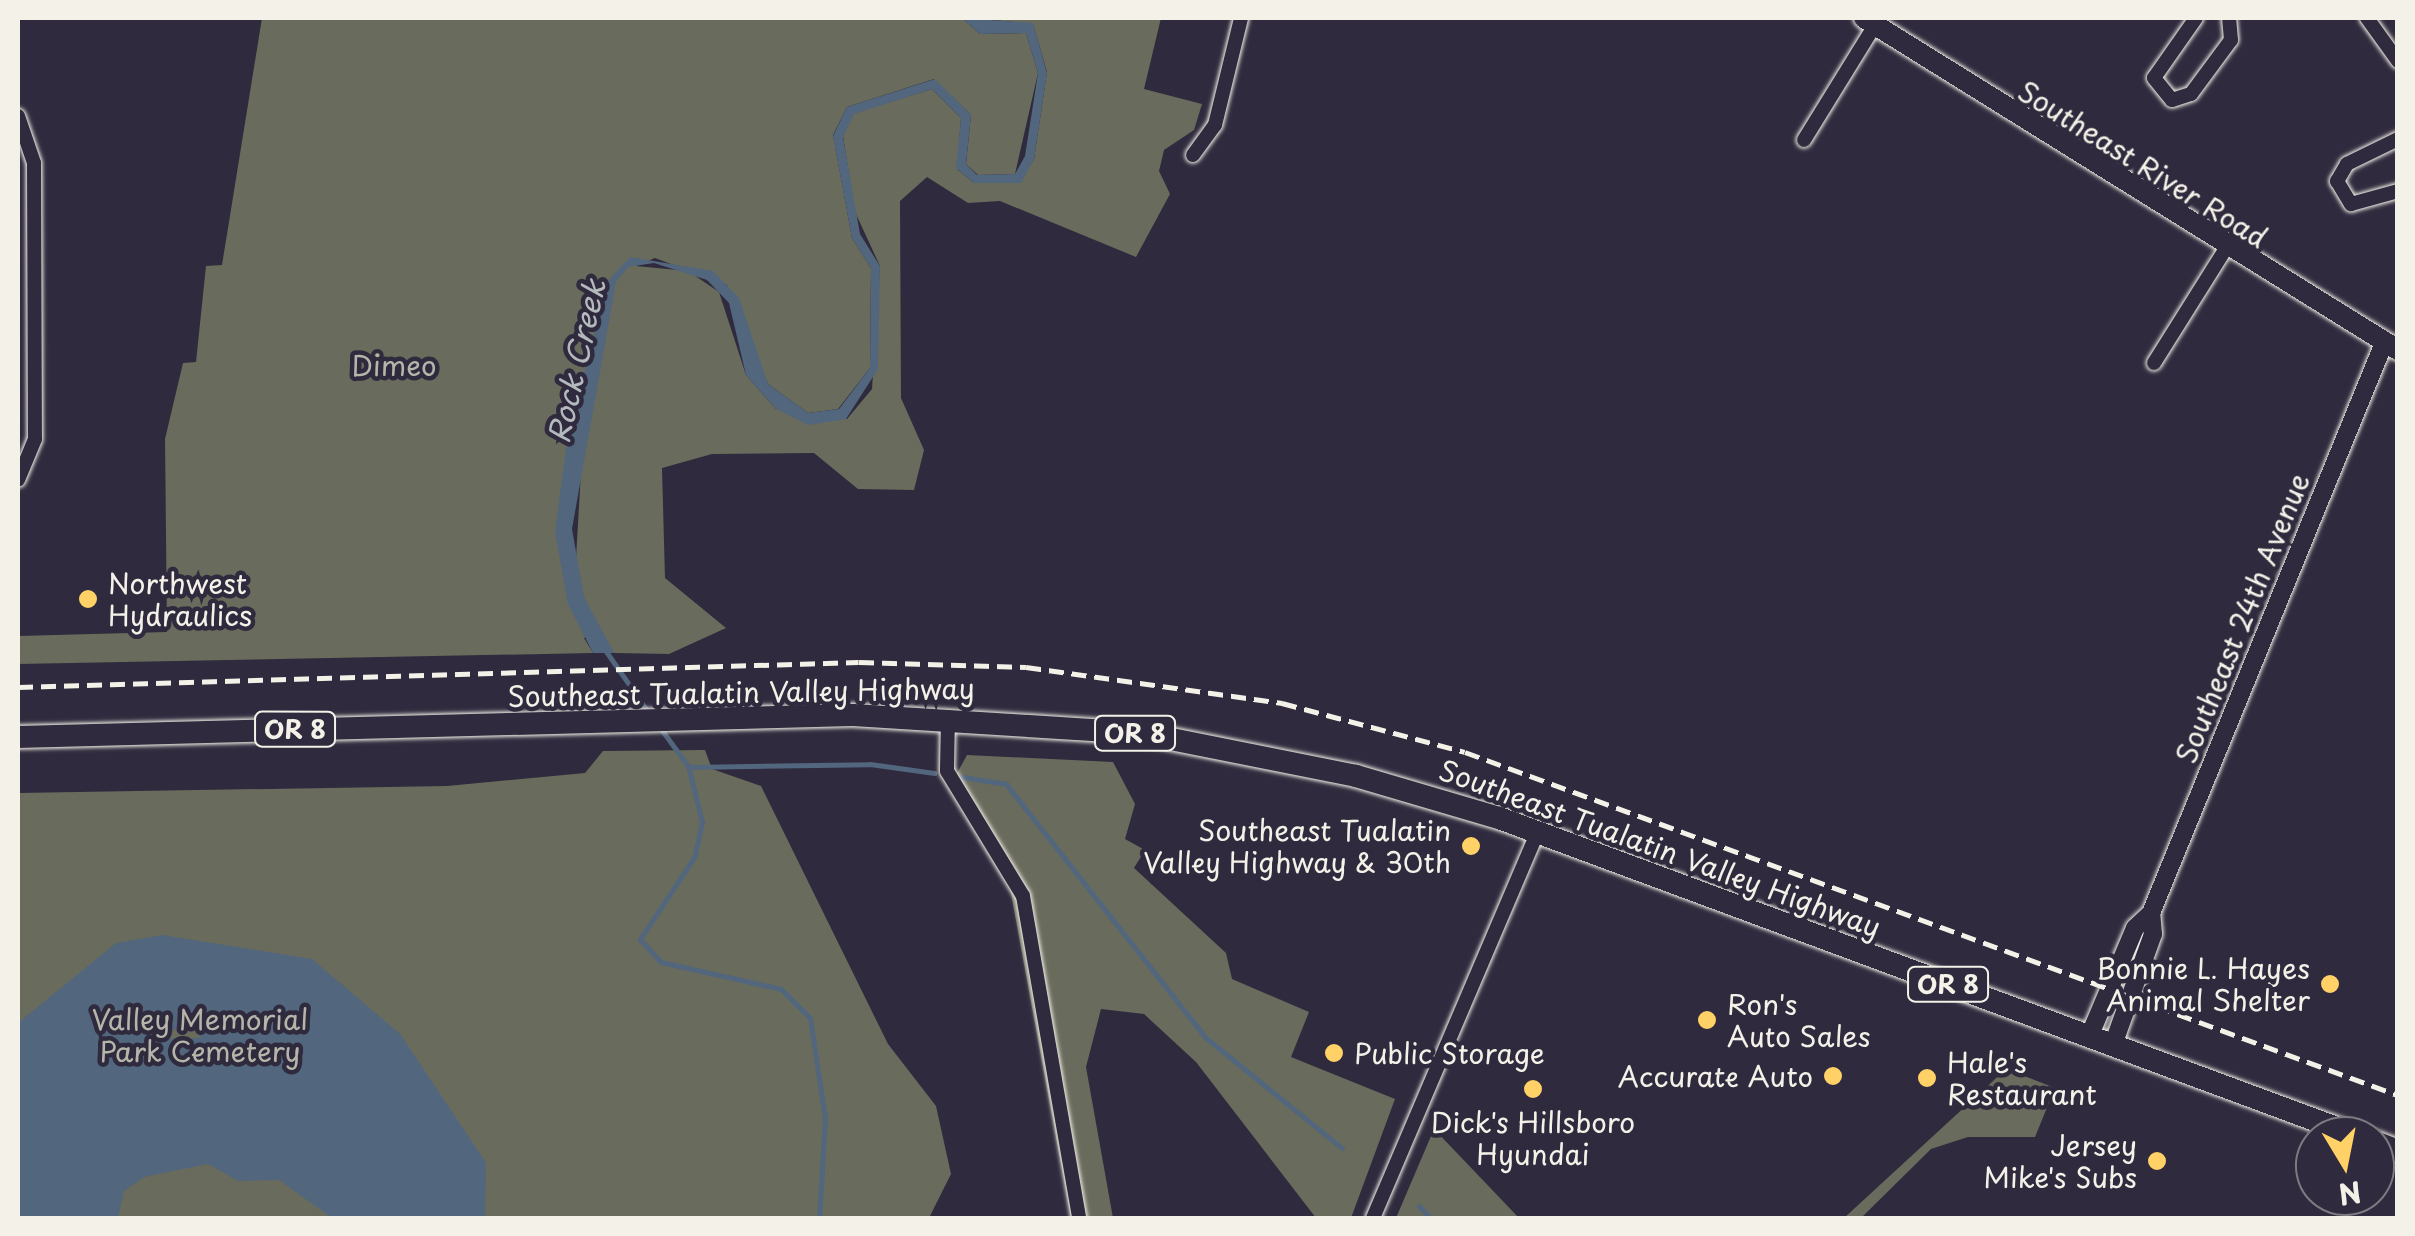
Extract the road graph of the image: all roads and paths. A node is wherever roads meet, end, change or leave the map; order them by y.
1 (1241, 18) edge
2 (2196, 18) edge
3 (2229, 18) edge
4 (2367, 18) edge
5 (1870, 21) edge
6 (2398, 61) edge
7 (18, 116) edge
8 (2398, 139) edge
9 (1804, 140) dead end
10 (1193, 155) dead end
11 (2398, 191) edge
12 (2226, 248) junction
13 (2391, 346) edge
14 (2154, 362) dead end
15 (18, 480) edge
16 (948, 716) junction
17 (18, 737) edge
18 (1538, 831) junction
19 (2151, 913) junction
20 (2090, 1036) junction
21 (2113, 1045) junction
22 (2304, 1116) edge
23 (1078, 1218) edge
24 (1372, 1218) edge

1 - 10 street
2 - 3 street
4 - 6 street
5 - 9 street
5 - 12 main road, Southeast River Road
7 - 15 street
8 - 11 street
12 - 13 main road, Southeast River Road
12 - 14 street
13 - 19 street, Southeast 24th Avenue
16 - 17 main road, Southeast Tualatin Valley Highway / OR 8
16 - 18 main road, Southeast Tualatin Valley Highway / OR 8
16 - 23 street
18 - 20 main road, Southeast Tualatin Valley Highway / OR 8
18 - 24 street
19 - 20 street, Southeast 24th Avenue
19 - 21 street, Southeast 24th Avenue
20 - 21 main road, Southeast Tualatin Valley Highway / OR 8
21 - 22 main road, Southeast Tualatin Valley Highway / OR 8

